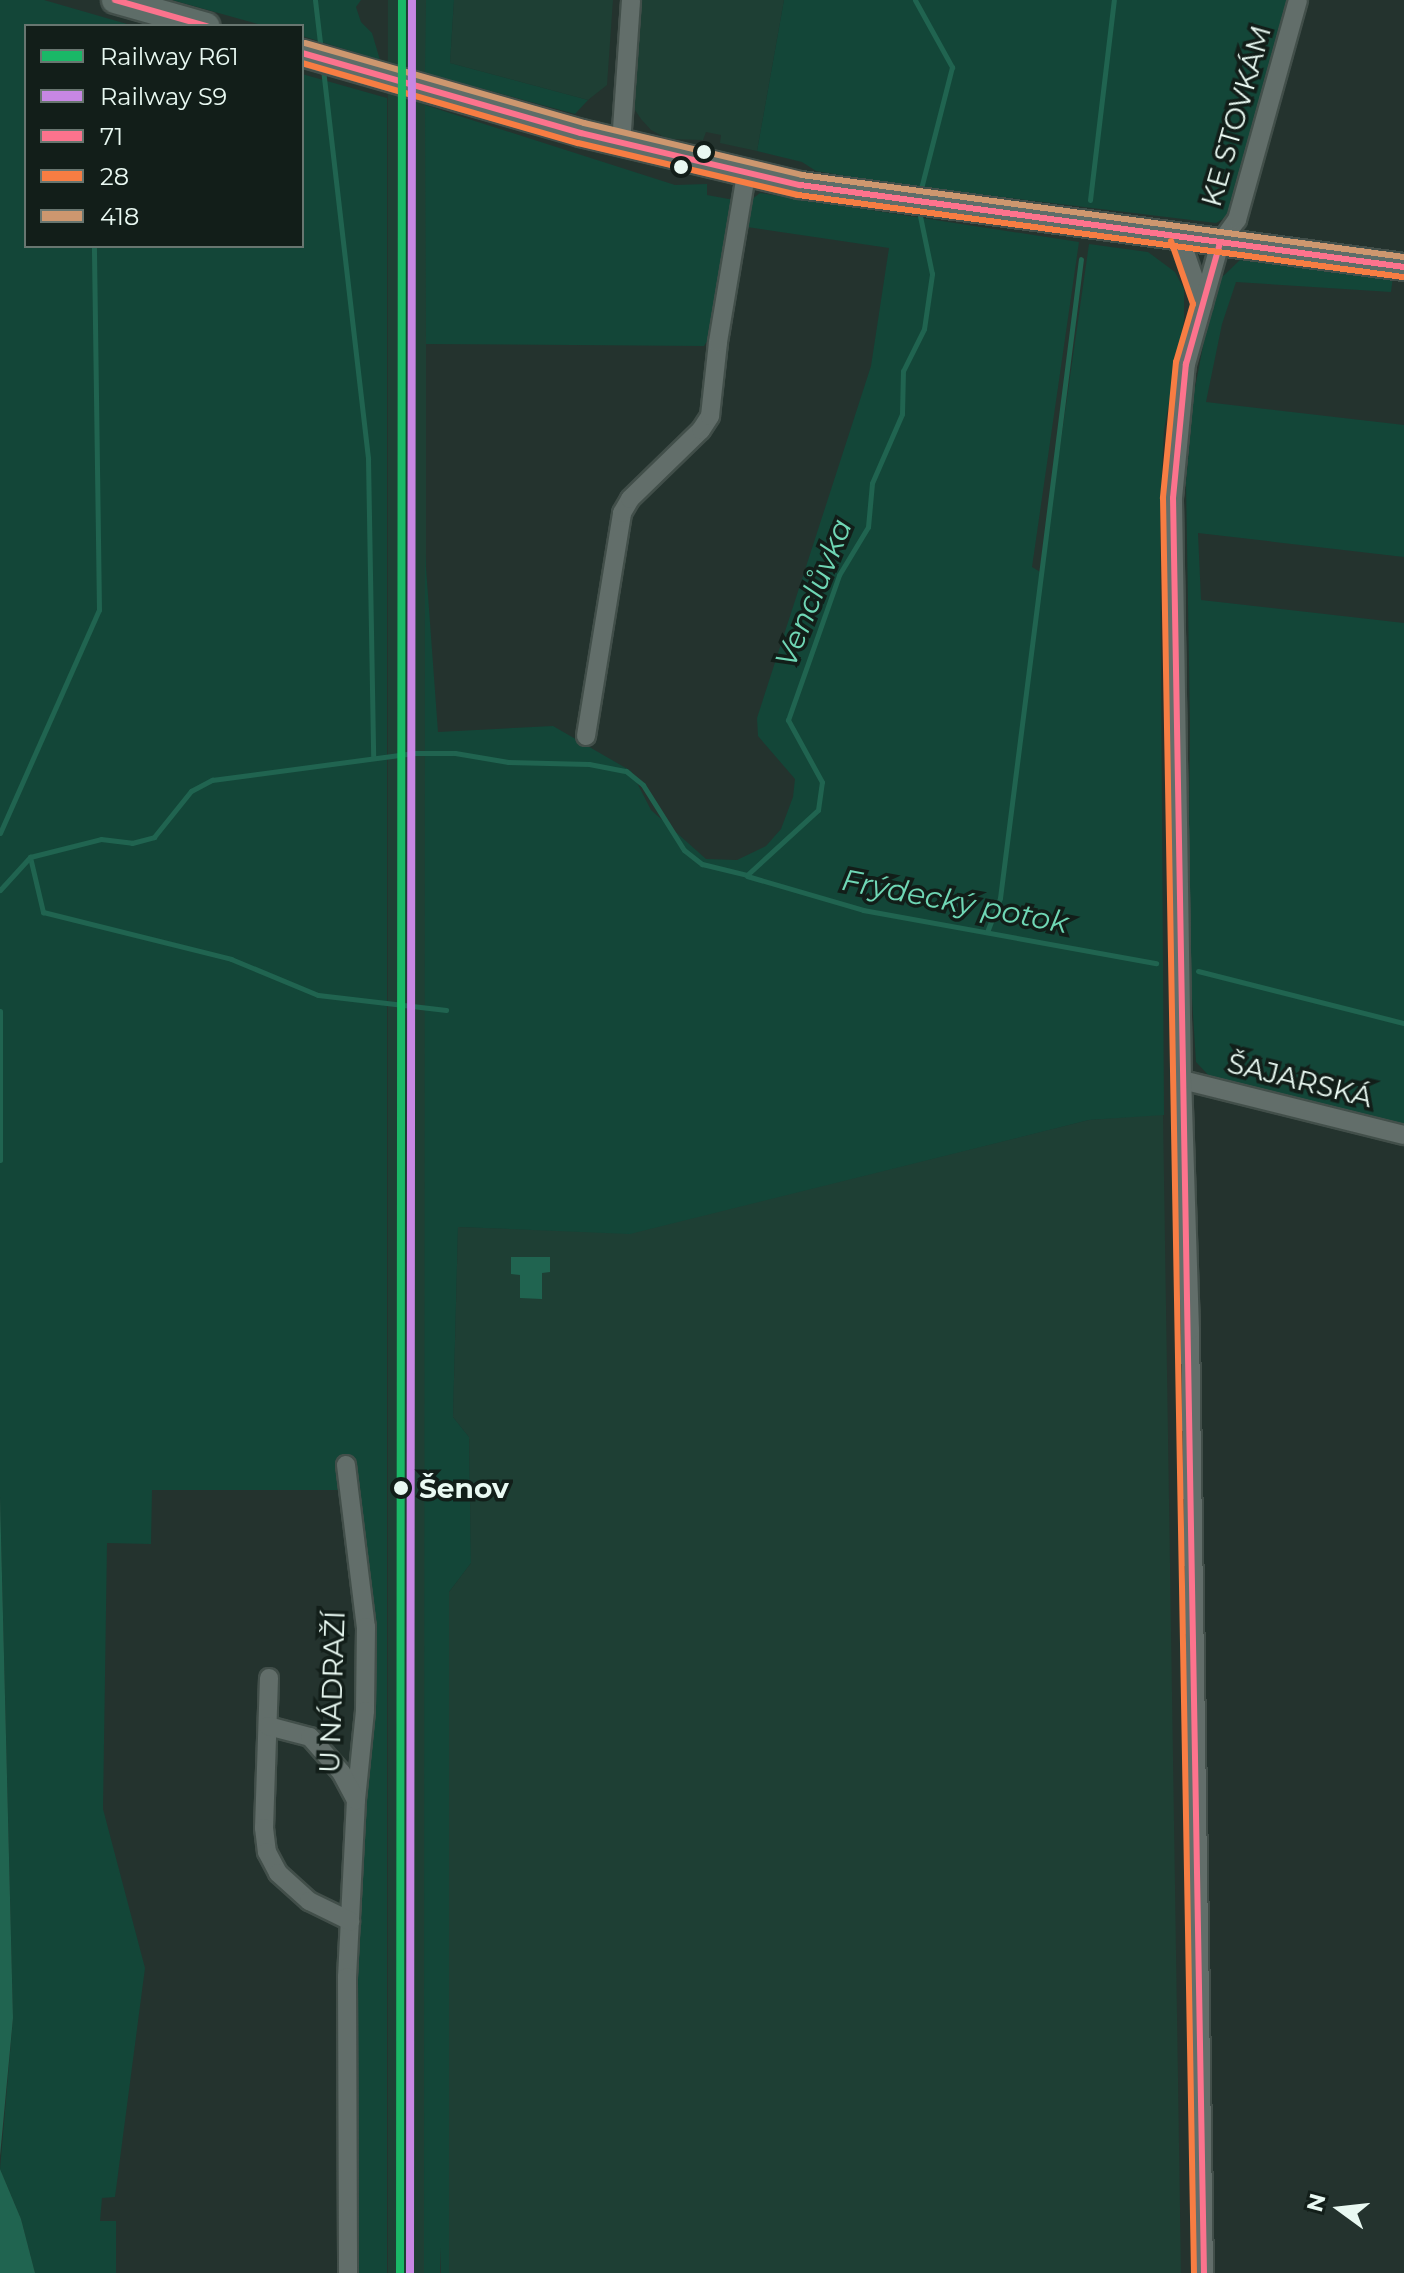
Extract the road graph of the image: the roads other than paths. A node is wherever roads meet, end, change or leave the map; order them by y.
1 (115, 0) edge
2 (631, 0) edge
3 (1298, 0) edge
4 (199, 24) edge
5 (304, 54) edge
6 (621, 144) junction
7 (746, 174) junction
8 (1180, 238) junction
9 (1220, 243) junction
10 (1404, 267) edge
11 (1203, 304) junction
12 (586, 736) dead end
13 (1182, 1080) junction
14 (1404, 1135) edge
15 (346, 1465) dead end
16 (269, 1678) dead end
17 (268, 1726) junction
18 (356, 1800) junction
19 (350, 1921) junction
20 (348, 2273) edge
21 (1204, 2273) edge

1 - 4 main road
2 - 6 street
3 - 9 street, KE STOVKÁM
5 - 6 main road
6 - 7 main road
7 - 8 main road
7 - 12 street
8 - 9 main road
8 - 11 street
9 - 10 main road
9 - 11 street, KE STOVKÁM
11 - 13 street, KE STOVKÁM
13 - 14 street, ŠAJARSKÁ
13 - 21 street, KE STOVKÁM
15 - 18 street, U NÁDRAŽÍ
16 - 17 street
17 - 18 street
17 - 19 street
18 - 19 street, U NÁDRAŽÍ
19 - 20 street, U NÁDRAŽÍ

